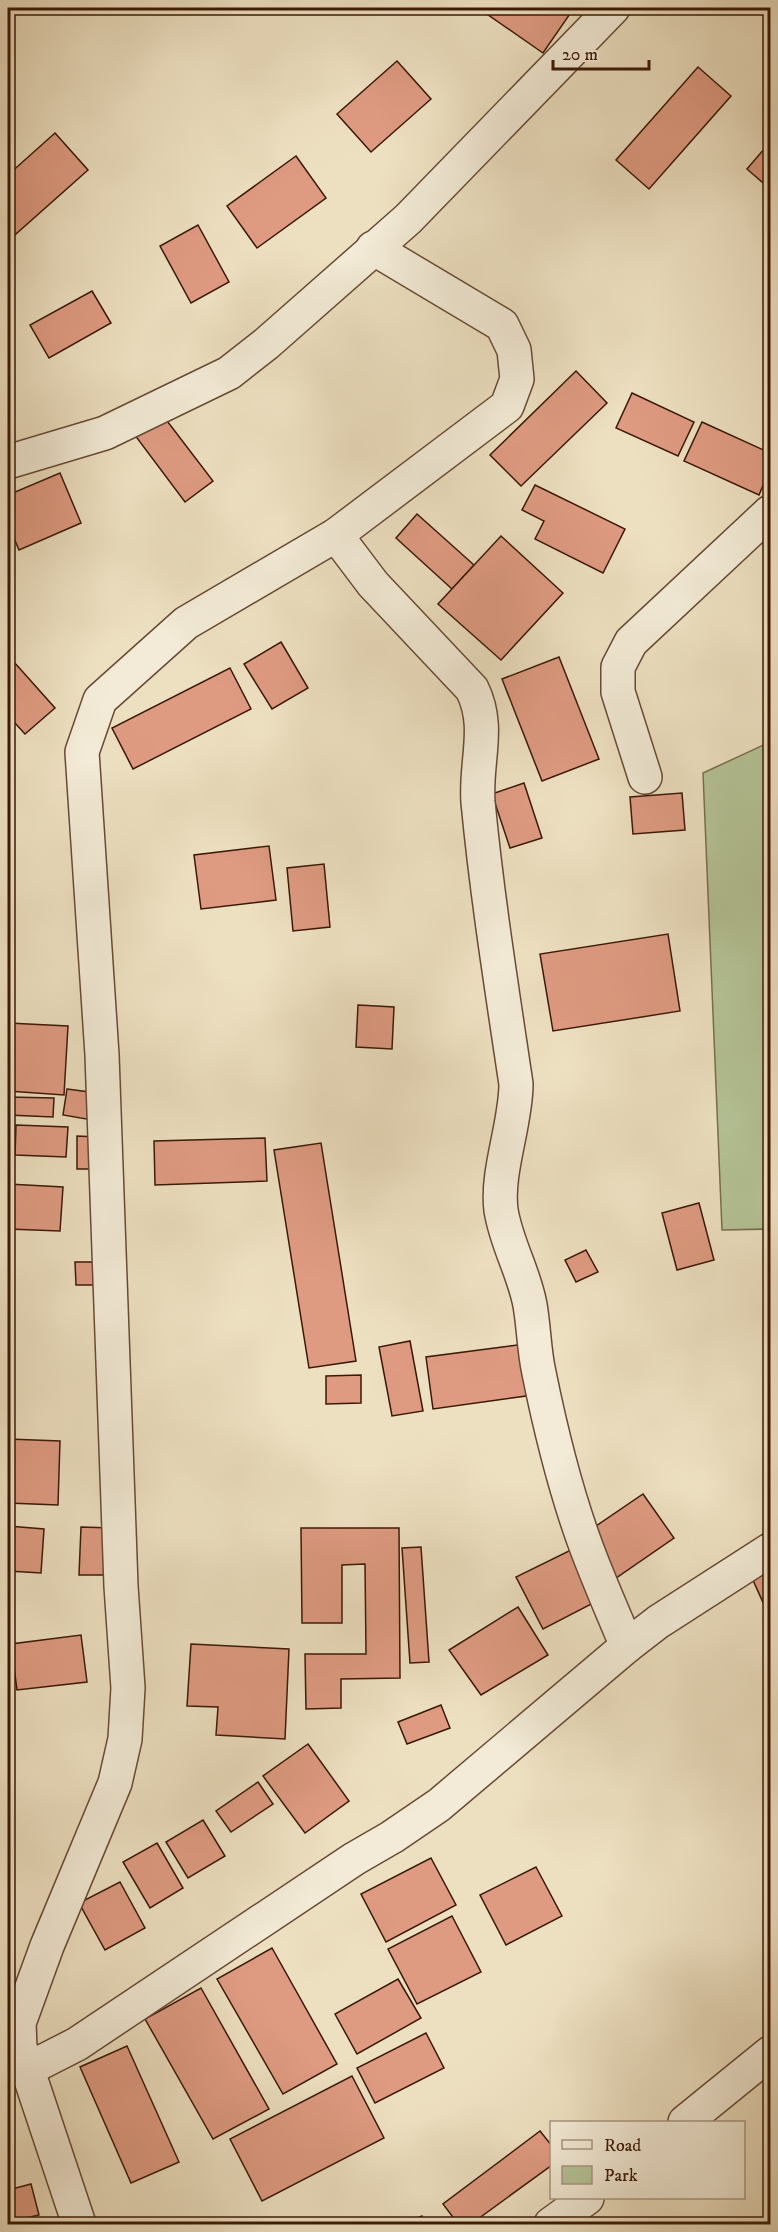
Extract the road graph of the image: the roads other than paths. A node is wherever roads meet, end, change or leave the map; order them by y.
1 (612, 8) edge
2 (374, 248) junction
3 (8, 462) edge
4 (771, 512) edge
5 (336, 535) junction
6 (645, 777) dead end
7 (771, 1550) edge
8 (627, 1646) junction
9 (771, 2053) edge
10 (18, 2066) edge
11 (686, 2121) edge
12 (586, 2199) edge
13 (79, 2224) edge
14 (551, 2224) edge

1 - 2 street
2 - 3 street
2 - 5 street
4 - 6 street
5 - 8 street
5 - 10 street
7 - 8 street
8 - 10 street
9 - 11 street
10 - 13 street
12 - 14 street

